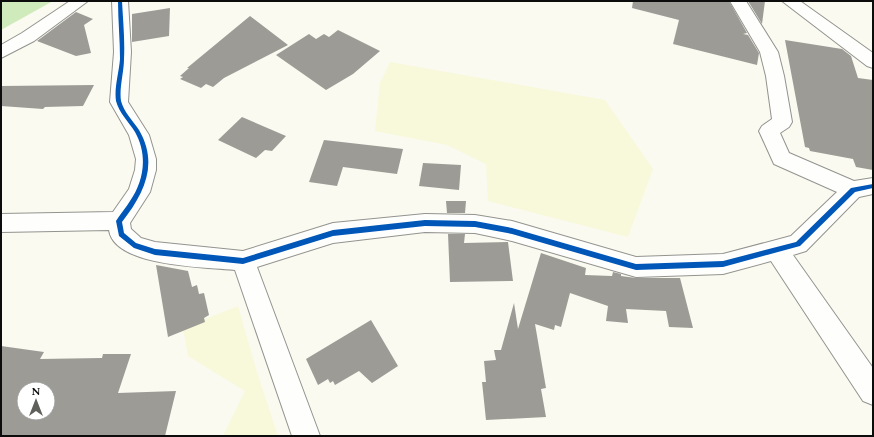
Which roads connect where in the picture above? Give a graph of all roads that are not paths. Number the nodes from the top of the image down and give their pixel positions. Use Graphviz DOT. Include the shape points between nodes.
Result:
graph roads {
  1 [pos="80,1"];
  2 [pos="120,1"];
  3 [pos="738,1"];
  4 [pos="790,1"];
  5 [pos="1,52"];
  6 [pos="873,62"];
  7 [pos="863,188"];
  8 [pos="119,221"];
  9 [pos="1,223"];
  10 [pos="776,250"];
  11 [pos="243,261"];
  12 [pos="873,391"];
  13 [pos="306,436"];
  1 -- 5 [label="street" via="28,37"];
  2 -- 8 [label="street" via="122,58 119,101 126,117 139,135 146,157 145,179 135,202"];
  3 -- 7 [label="street" via="769,52 782,122 769,131 781,158"];
  4 -- 6 [label="street" via="839,34"];
  7 -- 10 [label="street" via="798,244"];
  8 -- 9 [label="street"];
  8 -- 11 [label="street" via="121,234 134,245 155,252"];
  10 -- 11 [label="street" via="723,264 636,267 512,231 476,224 425,223 333,233"];
  10 -- 12 [label="street"];
  11 -- 13 [label="street"];
}
